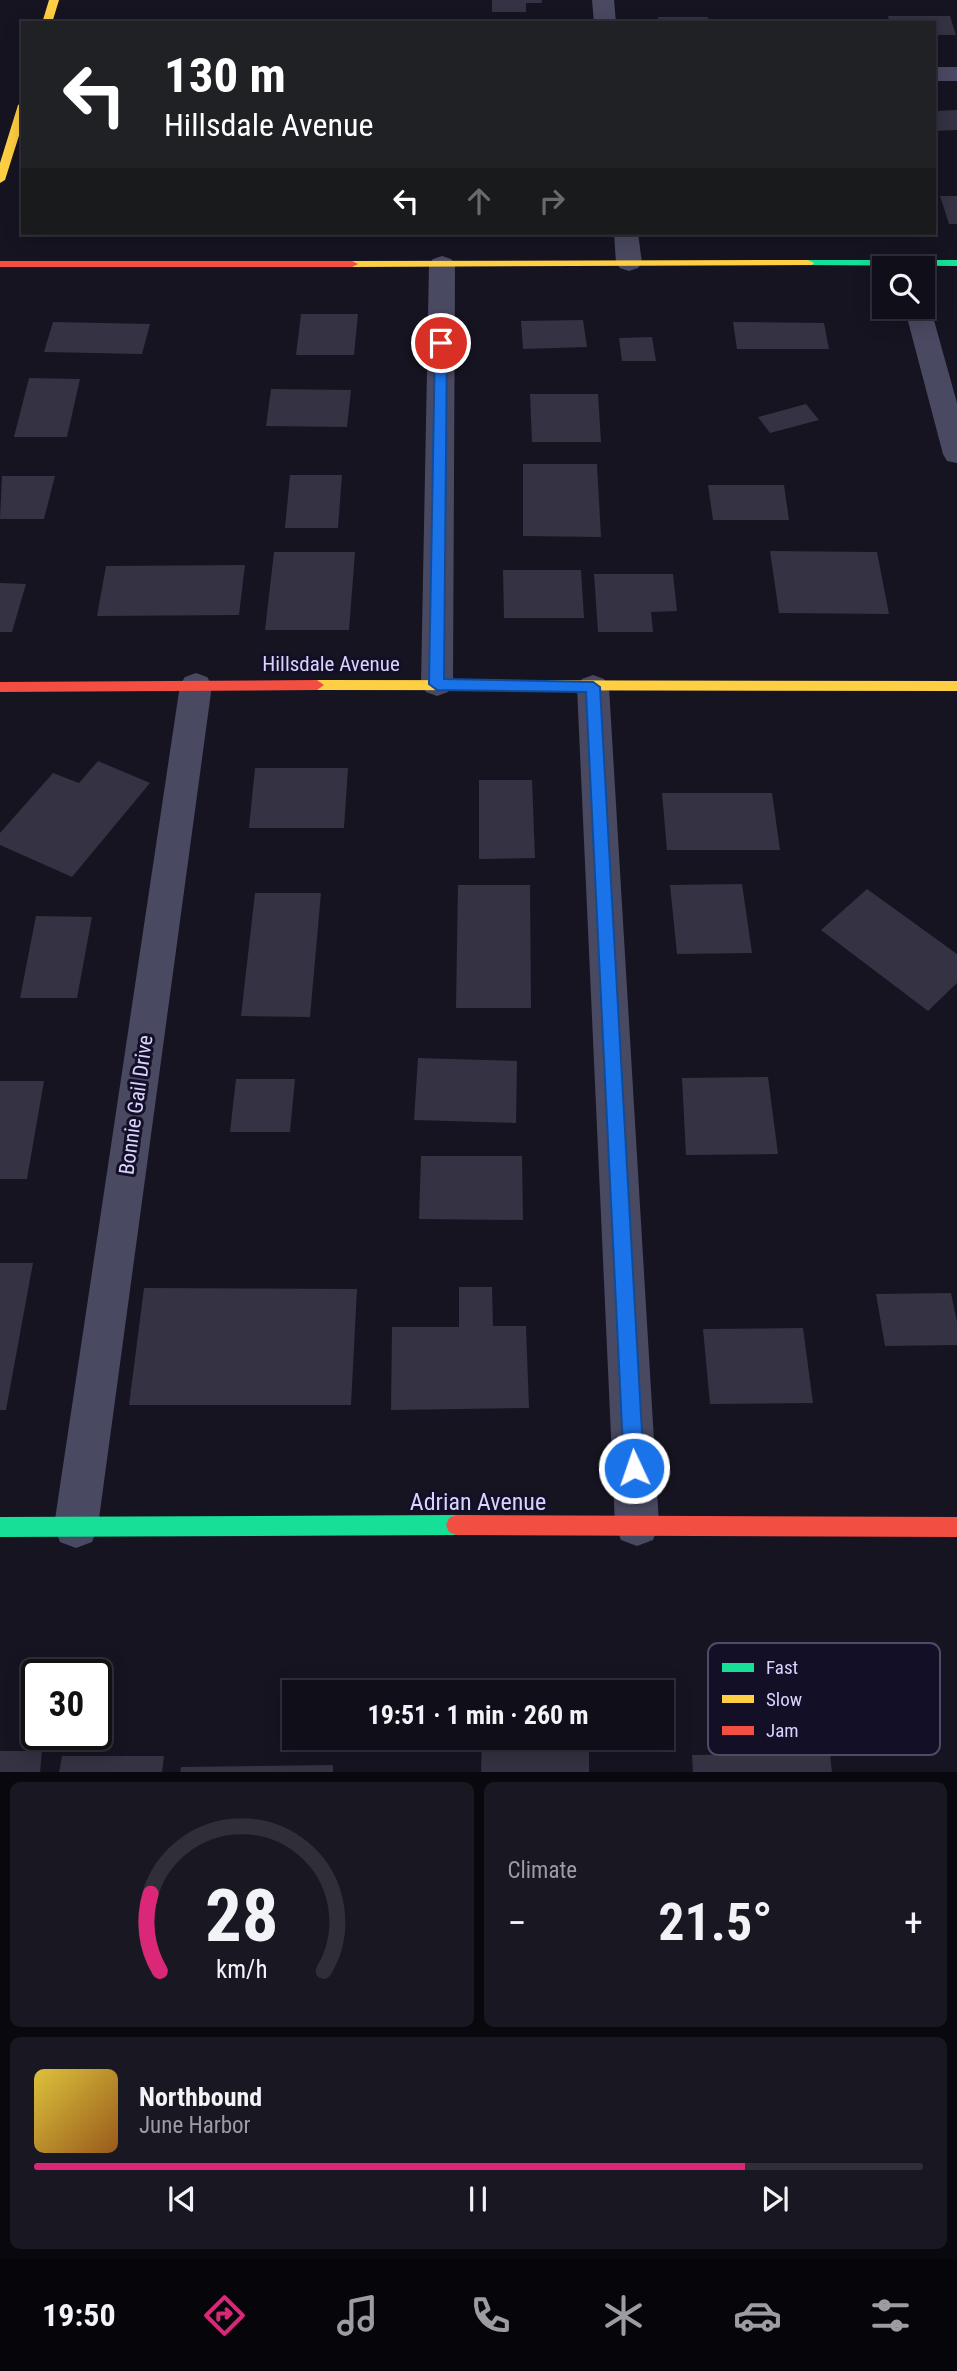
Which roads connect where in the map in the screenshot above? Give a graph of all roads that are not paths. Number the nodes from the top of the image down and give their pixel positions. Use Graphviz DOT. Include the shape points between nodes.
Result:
graph roads {
  1 [pos="54,0"];
  2 [pos="603,0"];
  3 [pos="48,21"];
  4 [pos="605,21"];
  5 [pos="936,74"];
  6 [pos="957,74"];
  7 [pos="21,112"];
  8 [pos="0,180"];
  9 [pos="626,235"];
  10 [pos="629,263"];
  11 [pos="957,263"];
  12 [pos="0,264"];
  13 [pos="442,264"];
  14 [pos="935,264"];
  15 [pos="872,266"];
  16 [pos="921,319"];
  17 [pos="957,454"];
  18 [pos="437,684"];
  19 [pos="196,685"];
  20 [pos="957,686"];
  21 [pos="0,687"];
  22 [pos="593,687"];
  23 [pos="637,1524"];
  24 [pos="76,1526"];
  25 [pos="0,1527"];
  26 [pos="957,1527"];
  1 -- 3 [label="street"];
  2 -- 4 [label="street"];
  5 -- 6 [label="street"];
  7 -- 8 [label="street"];
  9 -- 10 [label="street"];
  10 -- 13 [label="street"];
  10 -- 15 [label="street"];
  11 -- 14 [label="street"];
  12 -- 13 [label="street"];
  13 -- 18 [label="street"];
  16 -- 17 [label="street"];
  18 -- 19 [label="street, Hillsdale Avenue"];
  18 -- 22 [label="street, Hillsdale Avenue"];
  19 -- 21 [label="street, Hillsdale Avenue"];
  19 -- 24 [label="street, Bonnie Gail Drive"];
  20 -- 22 [label="street, Hillsdale Avenue"];
  22 -- 23 [label="street"];
  23 -- 24 [label="street, Adrian Avenue"];
  23 -- 26 [label="street, Adrian Avenue"];
  24 -- 25 [label="street, Adrian Avenue"];
}
